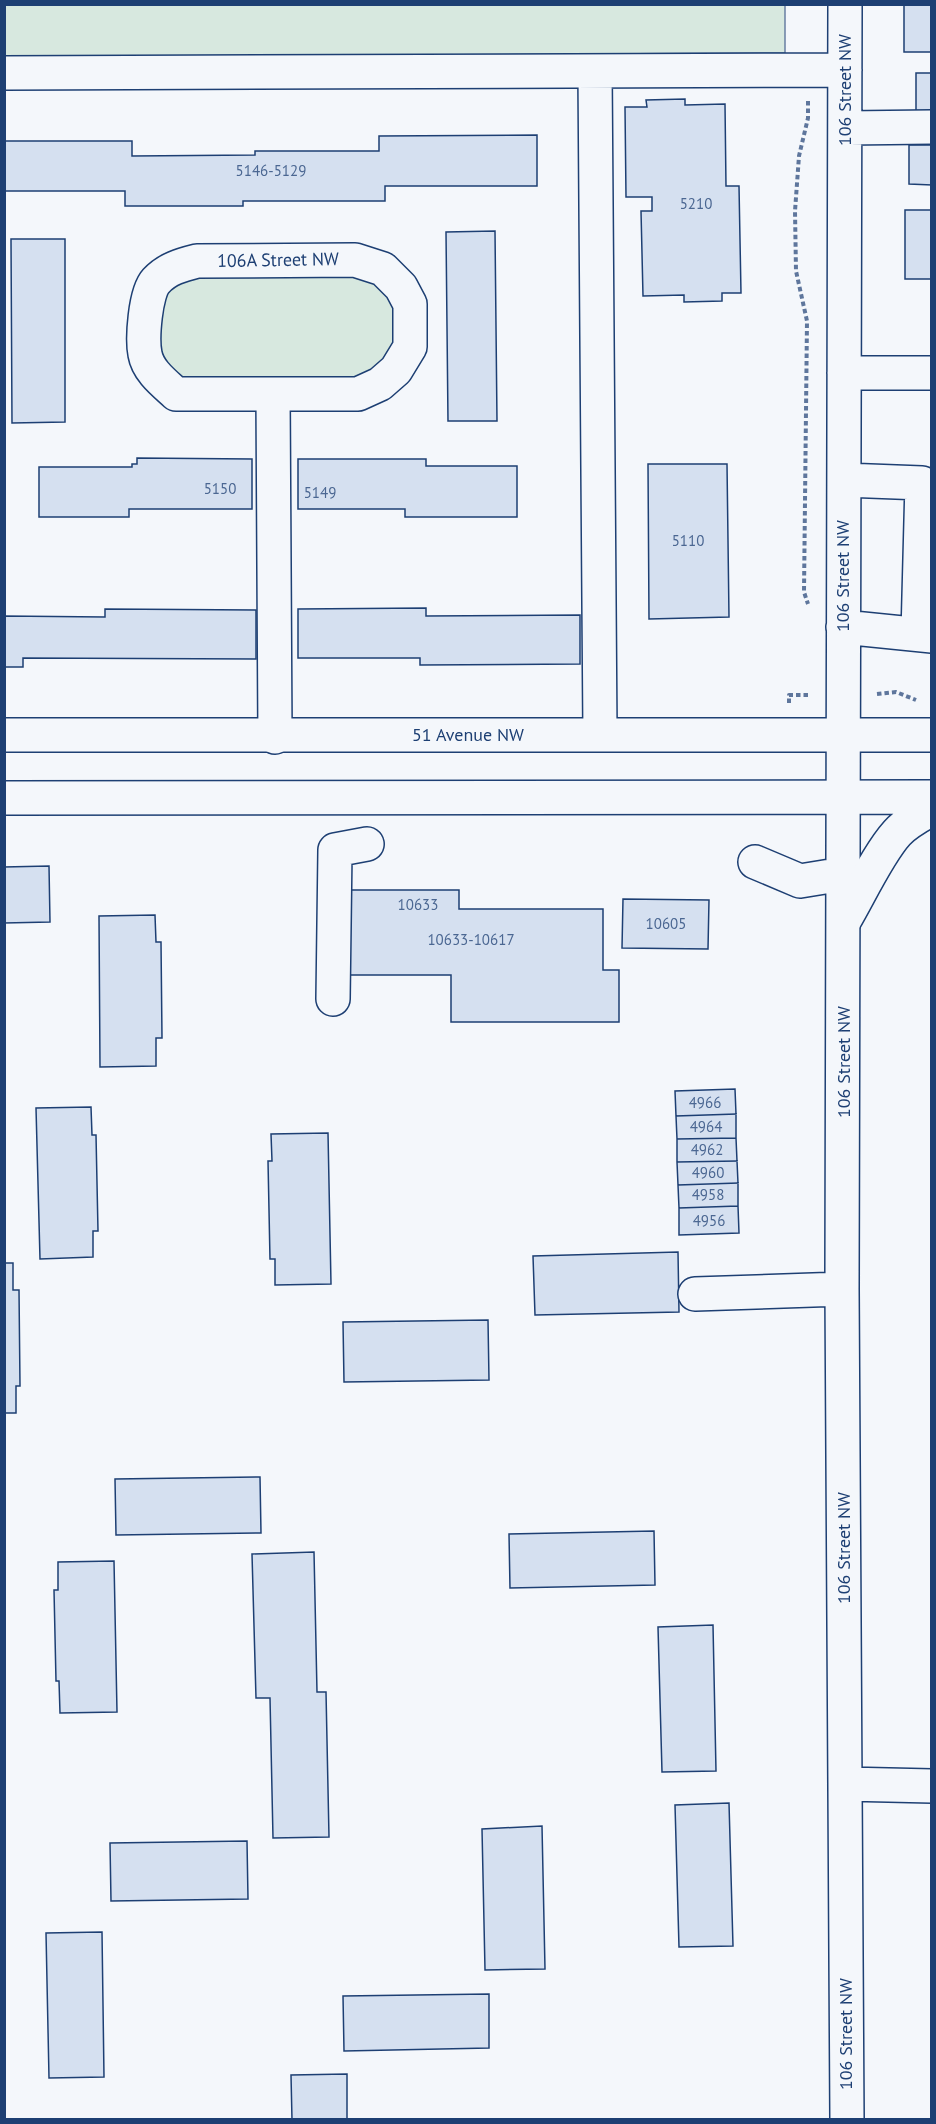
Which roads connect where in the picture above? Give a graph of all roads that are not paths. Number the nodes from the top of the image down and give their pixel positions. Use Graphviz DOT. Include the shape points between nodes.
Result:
graph roads {
  1 [pos="845,4"];
  2 [pos="845,70"];
  3 [pos="595,71"];
  4 [pos="4,73"];
  5 [pos="932,127"];
  6 [pos="846,128"];
  7 [pos="844,373"];
  8 [pos="932,373"];
  9 [pos="273,394"];
  10 [pos="844,480"];
  11 [pos="926,565"];
  12 [pos="843,627"];
  13 [pos="925,635"];
  14 [pos="600,734"];
  15 [pos="843,734"];
  16 [pos="4,735"];
  17 [pos="932,735"];
  18 [pos="275,736"];
  19 [pos="842,797"];
  20 [pos="932,797"];
  21 [pos="4,798"];
  22 [pos="932,809"];
  23 [pos="367,844"];
  24 [pos="755,862"];
  25 [pos="843,874"];
  26 [pos="844,921"];
  27 [pos="333,999"];
  28 [pos="842,1289"];
  29 [pos="694,1294"];
  30 [pos="845,1785"];
  31 [pos="932,1786"];
  32 [pos="847,2120"];
  1 -- 2 [label="street, 106 Street NW"];
  2 -- 3 [label="street"];
  2 -- 6 [label="street, 106 Street NW"];
  3 -- 4 [label="street"];
  3 -- 14 [label="street"];
  5 -- 6 [label="street"];
  6 -- 7 [label="street, 106 Street NW"];
  7 -- 8 [label="street"];
  7 -- 10 [label="street, 106 Street NW"];
  9 -- 9 [label="street, 106A Street NW" via="358,394 380,384 396,370 410,347 410,304 401,286 383,269 355,260 197,261 174,267 154,283 145,308 145,355 157,378 176,394"];
  9 -- 18 [label="street"];
  10 -- 11 [label="street" via="922,483"];
  10 -- 12 [label="street, 106 Street NW"];
  11 -- 13 [label="street"];
  12 -- 13 [label="street"];
  12 -- 15 [label="street, 106 Street NW"];
  14 -- 15 [label="street, 51 Avenue NW"];
  14 -- 18 [label="street, 51 Avenue NW"];
  15 -- 17 [label="street, 51 Avenue NW"];
  15 -- 19 [label="street, 106 Street NW"];
  16 -- 18 [label="street, 51 Avenue NW"];
  19 -- 20 [label="street"];
  19 -- 21 [label="street"];
  19 -- 25 [label="street, 106 Street NW"];
  22 -- 26 [label="street" via="897,833"];
  23 -- 27 [label="street" via="335,850"];
  24 -- 25 [label="street" via="800,881"];
  25 -- 26 [label="street, 106 Street NW"];
  26 -- 28 [label="street, 106 Street NW"];
  28 -- 29 [label="street"];
  28 -- 30 [label="street, 106 Street NW"];
  30 -- 31 [label="street"];
  30 -- 32 [label="street, 106 Street NW"];
}
